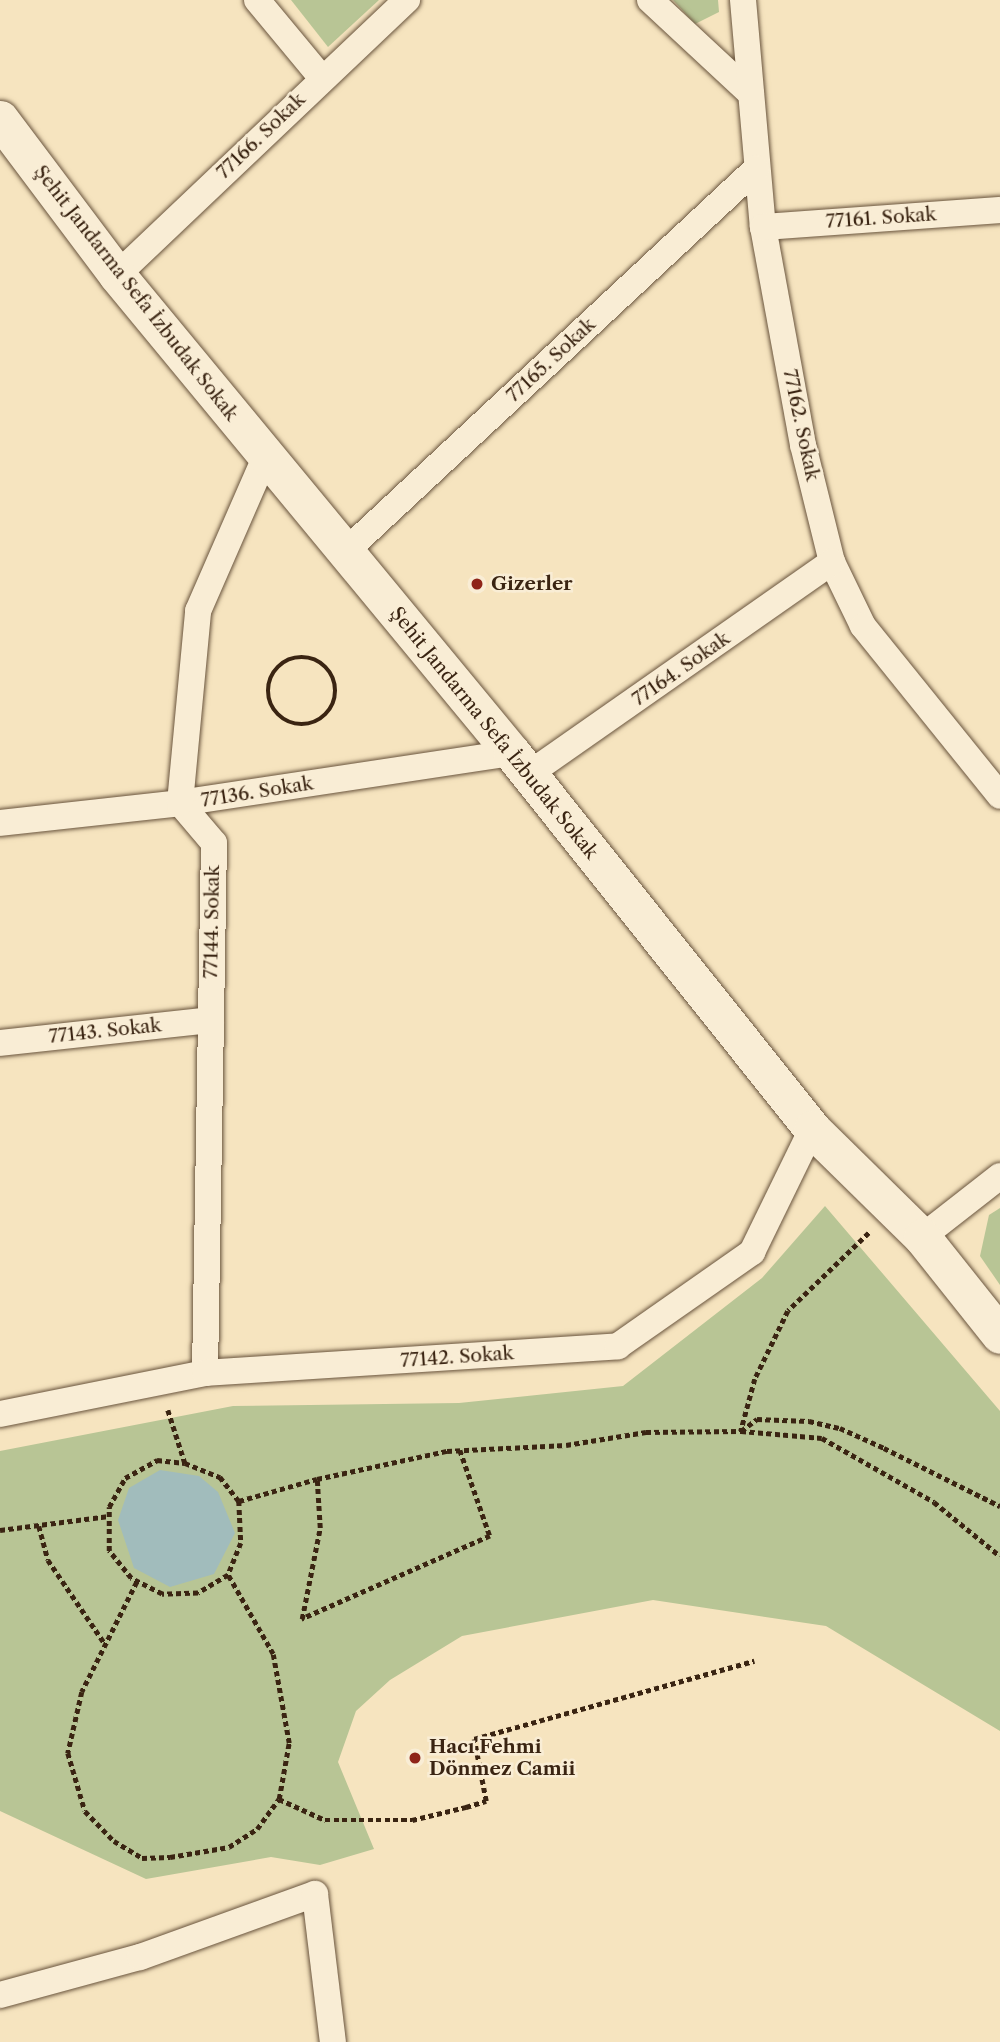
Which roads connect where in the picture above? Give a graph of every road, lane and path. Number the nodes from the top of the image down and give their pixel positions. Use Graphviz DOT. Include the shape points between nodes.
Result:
graph roads {
  1 [pos="257,0"];
  2 [pos="407,0"];
  3 [pos="650,0"];
  4 [pos="743,0"];
  5 [pos="321,77"];
  6 [pos="751,94"];
  7 [pos="0,119"];
  8 [pos="756,169"];
  9 [pos="1000,210"];
  10 [pos="763,227"];
  11 [pos="117,275"];
  12 [pos="266,455"];
  13 [pos="345,552"];
  14 [pos="832,562"];
  15 [pos="336,684"];
  16 [pos="521,764"];
  17 [pos="1000,796"];
  18 [pos="180,803"];
  19 [pos="0,823"];
  20 [pos="211,1020"];
  21 [pos="0,1043"];
  22 [pos="812,1129"];
  23 [pos="1000,1176"];
  24 [pos="870,1233"];
  25 [pos="922,1237"];
  26 [pos="1000,1335"];
  27 [pos="205,1373"];
  28 [pos="0,1414"];
  29 [pos="173,1425"];
  30 [pos="741,1431"];
  31 [pos="460,1450"];
  32 [pos="186,1463"];
  33 [pos="317,1479"];
  34 [pos="239,1501"];
  35 [pos="1000,1506"];
  36 [pos="109,1516"];
  37 [pos="38,1526"];
  38 [pos="0,1530"];
  39 [pos="1000,1556"];
  40 [pos="228,1575"];
  41 [pos="138,1582"];
  42 [pos="105,1644"];
  43 [pos="754,1661"];
  44 [pos="279,1799"];
  45 [pos="0,1995"];
  46 [pos="333,2042"];
  1 -- 5 [label="street"];
  2 -- 5 [label="street, 77166. Sokak"];
  3 -- 6 [label="street"];
  4 -- 6 [label="street, 77162. Sokak"];
  5 -- 11 [label="street, 77166. Sokak"];
  6 -- 8 [label="street, 77162. Sokak"];
  7 -- 11 [label="main road, Şehit Jandarma Sefa İzbudak Sokak"];
  8 -- 10 [label="street, 77162. Sokak"];
  8 -- 13 [label="street, 77165. Sokak"];
  9 -- 10 [label="street, 77161. Sokak"];
  10 -- 14 [label="street, 77162. Sokak" via="803,445"];
  11 -- 12 [label="main road, Şehit Jandarma Sefa İzbudak Sokak"];
  12 -- 13 [label="main road, Şehit Jandarma Sefa İzbudak Sokak"];
  12 -- 18 [label="street" via="198,611"];
  13 -- 16 [label="main road, Şehit Jandarma Sefa İzbudak Sokak"];
  14 -- 16 [label="street, 77164. Sokak"];
  14 -- 17 [label="street, 77162. Sokak" via="863,626"];
  15 -- 15 [label="path" via="321,662 294,657 273,672 268,696 272,708 290,723 313,724 332,708"];
  16 -- 18 [label="street, 77136. Sokak"];
  16 -- 22 [label="main road, Şehit Jandarma Sefa İzbudak Sokak"];
  18 -- 19 [label="street, 77136. Sokak"];
  18 -- 20 [label="street, 77144. Sokak" via="214,843"];
  20 -- 21 [label="street, 77143. Sokak"];
  20 -- 27 [label="street, 77144. Sokak"];
  22 -- 25 [label="main road, Şehit Jandarma Sefa İzbudak Sokak"];
  22 -- 27 [label="street, 77142. Sokak" via="752,1252 618,1346"];
  23 -- 25 [label="street"];
  24 -- 30 [label="path" via="788,1311 755,1379"];
  25 -- 26 [label="main road, Şehit Jandarma Sefa İzbudak Sokak"];
  27 -- 28 [label="street, 77142. Sokak"];
  29 -- 32 [label="path"];
  30 -- 31 [label="path" via="646,1432 566,1445"];
  30 -- 35 [label="path" via="757,1419 809,1421 840,1428"];
  30 -- 39 [label="path" via="822,1438 934,1502"];
  31 -- 33 [label="path"];
  31 -- 33 [label="path" via="490,1536 302,1619 320,1528"];
  32 -- 34 [label="path" via="220,1477"];
  32 -- 36 [label="path" via="156,1460 125,1478"];
  33 -- 34 [label="path"];
  34 -- 40 [label="path" via="241,1543"];
  36 -- 37 [label="path"];
  36 -- 41 [label="path" via="109,1551"];
  37 -- 38 [label="path"];
  37 -- 42 [label="path" via="48,1560"];
  40 -- 41 [label="path" via="198,1593 162,1594"];
  40 -- 44 [label="path" via="273,1654 289,1743"];
  41 -- 42 [label="path"];
  42 -- 44 [label="path" via="82,1692 68,1753 85,1811 114,1841 142,1858 229,1847 257,1829"];
  43 -- 44 [label="path" via="474,1739 486,1801 466,1807 412,1820 325,1820"];
  45 -- 46 [label="street" via="140,1957 315,1894"];
}
